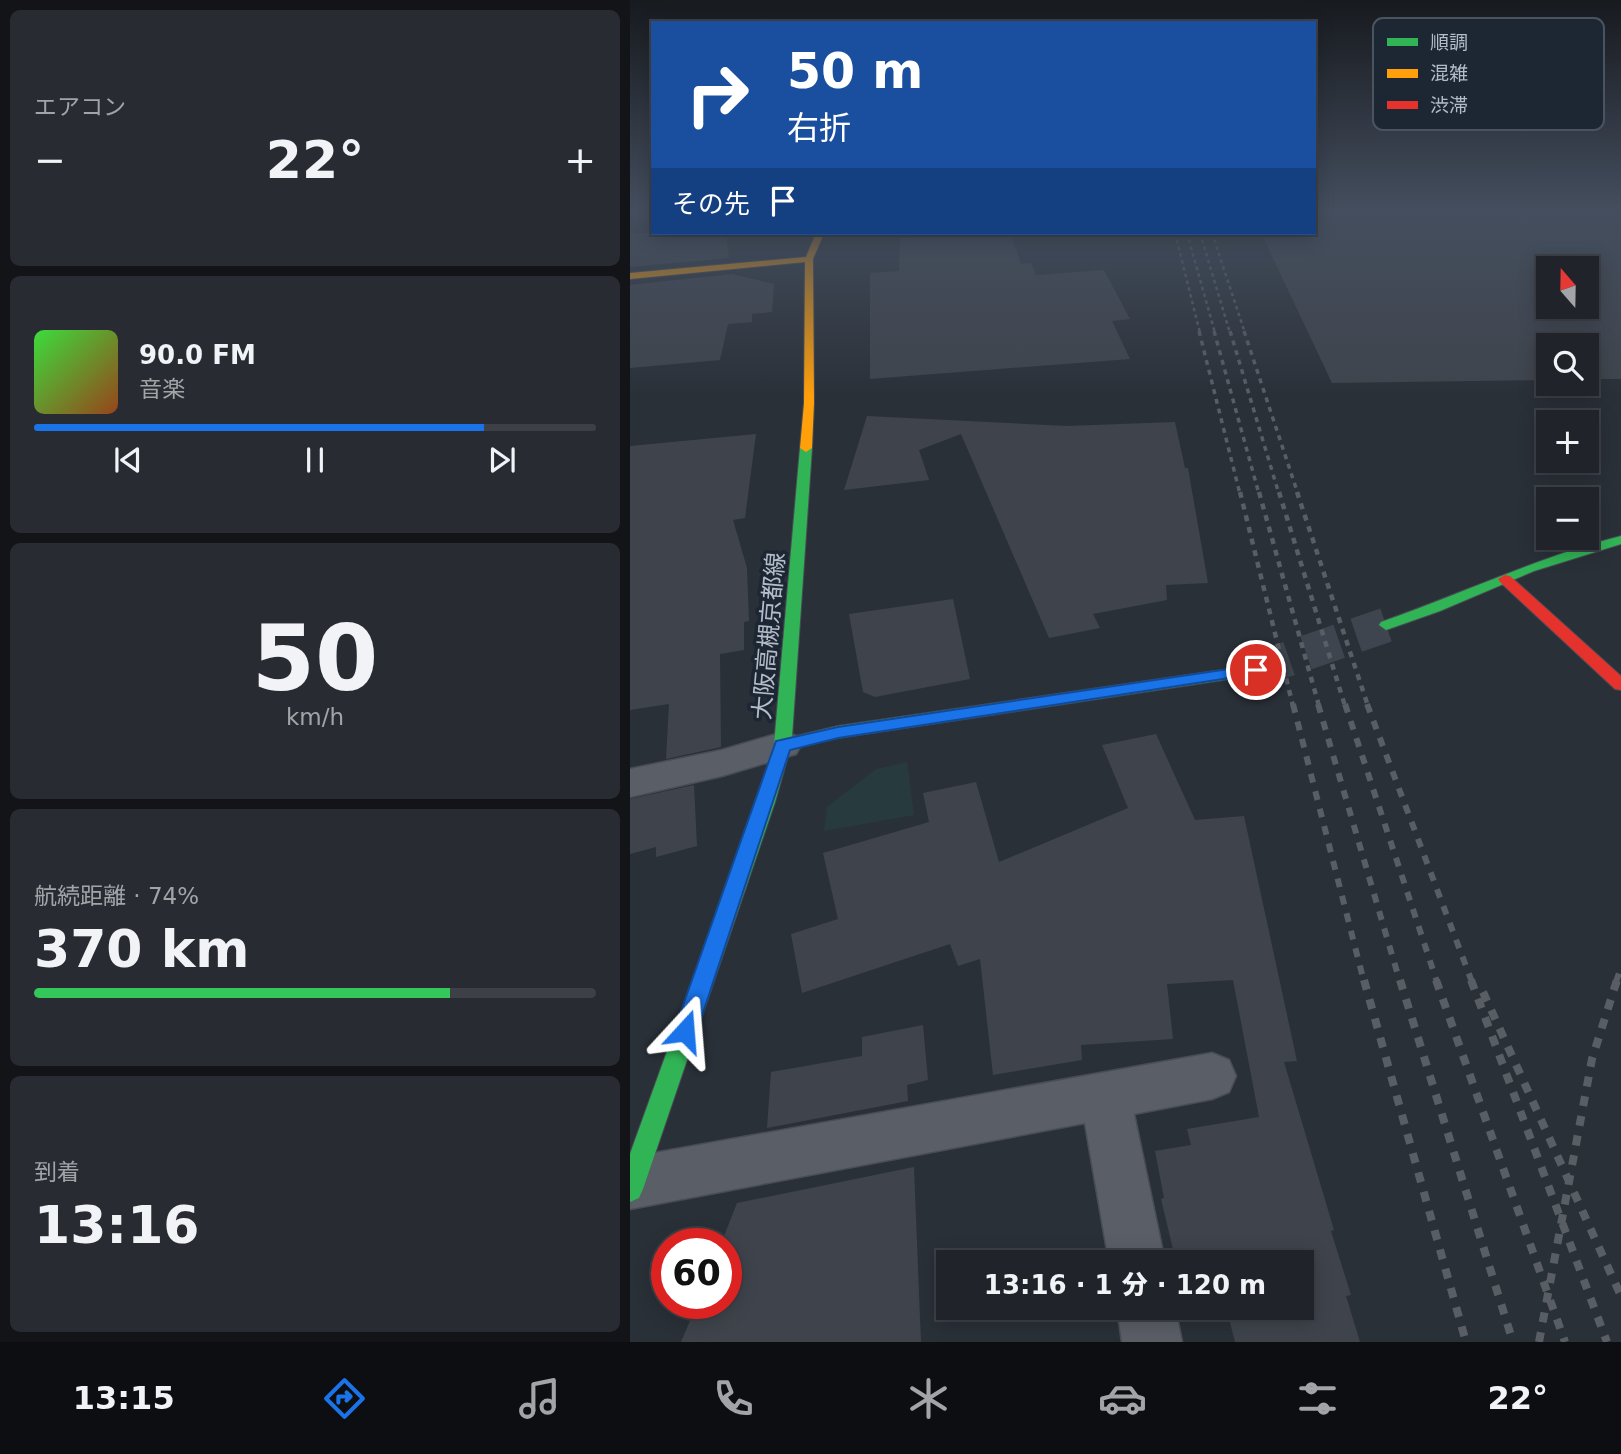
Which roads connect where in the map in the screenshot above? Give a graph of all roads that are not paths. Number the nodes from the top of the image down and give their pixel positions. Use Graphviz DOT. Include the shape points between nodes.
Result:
graph roads {
  1 [pos="687,271"];
  2 [pos="809,271"];
  3 [pos="630,276"];
  4 [pos="1621,540"];
  5 [pos="1505,579"];
  6 [pos="1386,625"];
  7 [pos="1256,670"];
  8 [pos="1621,685"];
  9 [pos="783,745"];
  10 [pos="630,783"];
  11 [pos="1212,1076"];
  12 [pos="1105,1096"];
  13 [pos="631,1186"];
  14 [pos="1135,1250"];
  15 [pos="1148,1320"];
  16 [pos="1152,1342"];
  1 -- 3 [label="main road"];
  2 -- 9 [label="main road, 大阪高槻京都線" via="809,403"];
  4 -- 5 [label="main road"];
  5 -- 6 [label="main road"];
  5 -- 8 [label="main road"];
  7 -- 9 [label="main road"];
  9 -- 10 [label="street"];
  9 -- 13 [label="main road, 大阪高槻京都線"];
  11 -- 12 [label="street"];
  12 -- 13 [label="street"];
  12 -- 14 [label="street"];
  15 -- 16 [label="street"];
}
